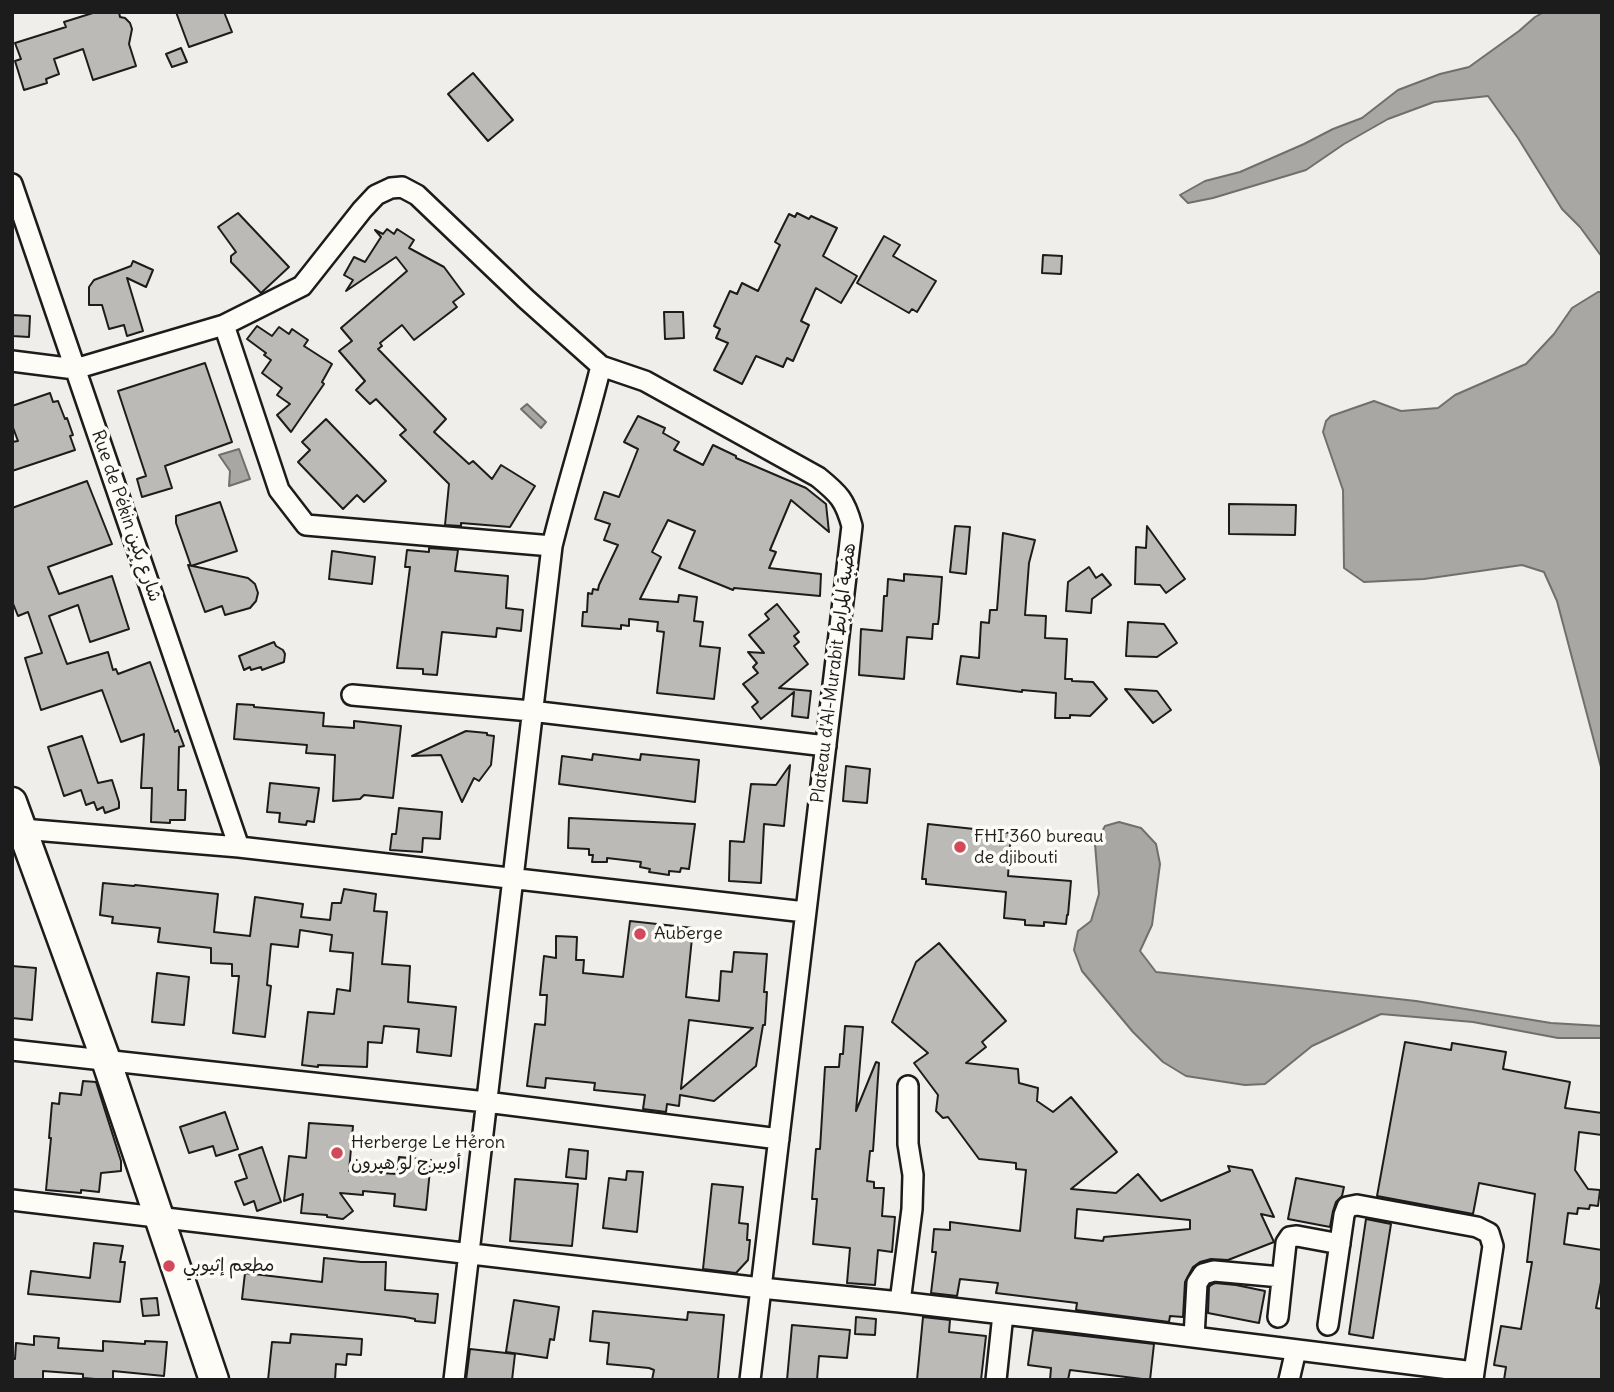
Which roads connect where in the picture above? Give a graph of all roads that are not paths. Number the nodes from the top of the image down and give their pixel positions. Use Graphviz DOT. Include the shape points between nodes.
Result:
graph roads {
  1 [pos="12,184"];
  2 [pos="224,325"];
  3 [pos="12,361"];
  4 [pos="601,366"];
  5 [pos="75,369"];
  6 [pos="552,546"];
  7 [pos="352,695"];
  8 [pos="531,711"];
  9 [pos="826,746"];
  10 [pos="12,802"];
  11 [pos="22,830"];
  12 [pos="239,847"];
  13 [pos="512,879"];
  14 [pos="805,912"];
  15 [pos="12,1050"];
  16 [pos="106,1060"];
  17 [pos="908,1086"];
  18 [pos="486,1102"];
  19 [pos="779,1139"];
  20 [pos="12,1200"];
  21 [pos="160,1217"];
  22 [pos="1340,1244"];
  23 [pos="469,1253"];
  24 [pos="1281,1277"];
  25 [pos="761,1288"];
  26 [pos="900,1302"];
  27 [pos="1003,1314"];
  28 [pos="1278,1317"];
  29 [pos="1328,1325"];
  30 [pos="1194,1337"];
  31 [pos="1296,1350"];
  32 [pos="1473,1376"];
  33 [pos="214,1380"];
  34 [pos="454,1380"];
  35 [pos="750,1380"];
  36 [pos="996,1380"];
  37 [pos="1289,1380"];
  1 -- 5 [label="street, Rue de Pékin شارع بكين"];
  2 -- 4 [label="street, Plateau d'Al-Murabit هضبة المرابط" via="302,286 376,195 402,187 417,195"];
  2 -- 5 [label="street, Plateau d'Al-Murabit هضبة المرابط"];
  2 -- 6 [label="street" via="279,489 306,525"];
  3 -- 5 [label="street, Plateau d'Al-Murabit هضبة المرابط"];
  4 -- 6 [label="street"];
  4 -- 9 [label="street, Plateau d'Al-Murabit هضبة المرابط" via="645,381 818,477 846,506 852,526"];
  5 -- 12 [label="street, Rue de Pékin شارع بكين"];
  6 -- 8 [label="street"];
  7 -- 8 [label="street"];
  8 -- 9 [label="street"];
  8 -- 13 [label="street"];
  9 -- 14 [label="street, Plateau d'Al-Murabit هضبة المرابط"];
  10 -- 11 [label="street"];
  11 -- 12 [label="street"];
  11 -- 16 [label="street"];
  12 -- 13 [label="street"];
  13 -- 14 [label="street"];
  13 -- 18 [label="street"];
  14 -- 19 [label="street, Plateau d'Al-Murabit هضبة المرابط"];
  15 -- 16 [label="street"];
  16 -- 18 [label="street"];
  16 -- 21 [label="street"];
  17 -- 26 [label="street" via="912,1209"];
  18 -- 19 [label="street"];
  18 -- 23 [label="street"];
  19 -- 25 [label="street, Plateau d'Al-Murabit هضبة المرابط"];
  20 -- 21 [label="street"];
  21 -- 23 [label="street"];
  21 -- 33 [label="street"];
  22 -- 24 [label="street" via="1290,1237"];
  22 -- 29 [label="street"];
  22 -- 32 [label="street" via="1347,1207 1357,1205 1489,1233 1493,1246"];
  23 -- 25 [label="street"];
  23 -- 34 [label="street"];
  24 -- 28 [label="street"];
  24 -- 30 [label="street" via="1203,1274 1197,1283"];
  25 -- 26 [label="street"];
  25 -- 35 [label="street, Plateau d'Al-Murabit هضبة المرابط"];
  26 -- 27 [label="street"];
  27 -- 30 [label="street"];
  27 -- 36 [label="street"];
  30 -- 31 [label="street"];
  31 -- 32 [label="street"];
  31 -- 37 [label="street"];
}
